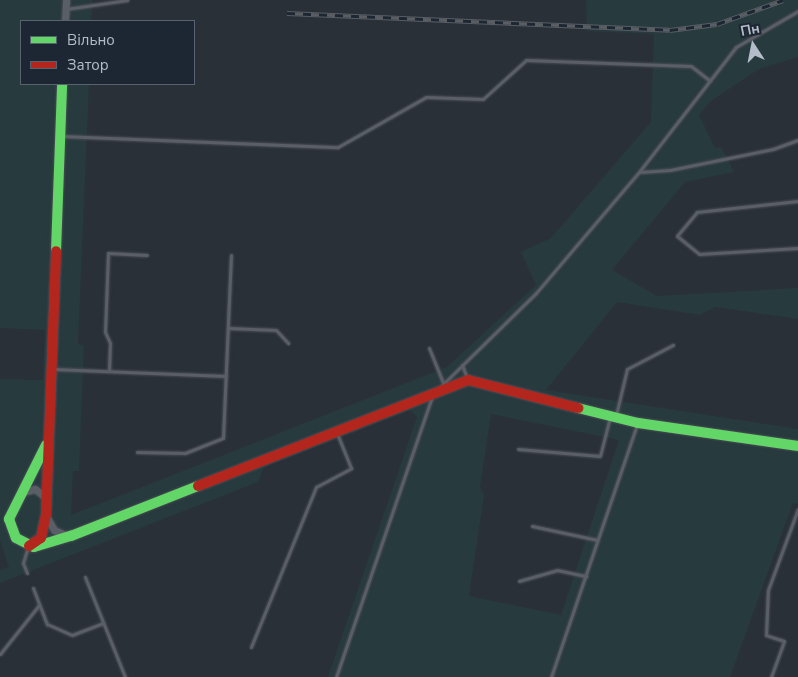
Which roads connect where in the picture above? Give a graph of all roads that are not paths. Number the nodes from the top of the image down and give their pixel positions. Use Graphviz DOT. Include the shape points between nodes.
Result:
graph roads {
  1 [pos="66,0"];
  2 [pos="127,0"];
  3 [pos="65,9"];
  4 [pos="798,10"];
  5 [pos="65,20"];
  6 [pos="710,81"];
  7 [pos="62,85"];
  8 [pos="60,136"];
  9 [pos="798,140"];
  10 [pos="640,172"];
  11 [pos="798,200"];
  12 [pos="798,248"];
  13 [pos="147,255"];
  14 [pos="231,255"];
  15 [pos="228,328"];
  16 [pos="288,343"];
  17 [pos="673,345"];
  18 [pos="429,348"];
  19 [pos="462,365"];
  20 [pos="50,368"];
  21 [pos="109,371"];
  22 [pos="226,376"];
  23 [pos="468,380"];
  24 [pos="444,386"];
  25 [pos="433,393"];
  26 [pos="613,417"];
  27 [pos="638,423"];
  28 [pos="336,432"];
  29 [pos="46,445"];
  30 [pos="798,446"];
  31 [pos="518,449"];
  32 [pos="138,452"];
  33 [pos="19,495"];
  34 [pos="46,498"];
  35 [pos="798,509"];
  36 [pos="46,514"];
  37 [pos="532,526"];
  38 [pos="71,536"];
  39 [pos="598,540"];
  40 [pos="28,546"];
  41 [pos="27,573"];
  42 [pos="586,576"];
  43 [pos="85,577"];
  44 [pos="519,582"];
  45 [pos="33,588"];
  46 [pos="39,605"];
  47 [pos="103,623"];
  48 [pos="251,647"];
  49 [pos="0,654"];
  50 [pos="125,677"];
  51 [pos="336,677"];
  52 [pos="551,677"];
  53 [pos="771,677"];
  1 -- 3 [label="street"];
  2 -- 3 [label="lane"];
  3 -- 5 [label="street"];
  4 -- 6 [label="lane" via="736,47"];
  6 -- 8 [label="lane" via="691,66 526,60 484,99 426,97 338,147"];
  6 -- 10 [label="lane"];
  7 -- 8 [label="street"];
  8 -- 20 [label="street"];
  9 -- 10 [label="lane" via="773,149 680,168"];
  10 -- 19 [label="lane" via="536,293"];
  11 -- 12 [label="lane" via="697,212 677,236 699,254"];
  13 -- 21 [label="lane" via="108,253 105,332 110,343"];
  14 -- 15 [label="lane"];
  15 -- 16 [label="lane" via="276,330"];
  15 -- 22 [label="lane"];
  17 -- 26 [label="lane" via="627,370"];
  18 -- 24 [label="lane"];
  19 -- 23 [label="lane"];
  19 -- 24 [label="lane"];
  20 -- 21 [label="lane"];
  20 -- 29 [label="street"];
  21 -- 22 [label="lane"];
  22 -- 32 [label="lane" via="223,438 185,454"];
  23 -- 24 [label="street"];
  23 -- 26 [label="street"];
  24 -- 25 [label="street"];
  25 -- 28 [label="street"];
  25 -- 51 [label="lane"];
  26 -- 27 [label="street"];
  26 -- 31 [label="lane" via="600,456"];
  27 -- 30 [label="street"];
  27 -- 39 [label="lane"];
  28 -- 38 [label="street"];
  28 -- 48 [label="lane" via="350,468 316,487 273,586"];
  29 -- 33 [label="street"];
  29 -- 34 [label="street"];
  33 -- 34 [label="street" via="35,489"];
  33 -- 40 [label="street" via="10,514 11,528 16,538"];
  34 -- 36 [label="street"];
  35 -- 53 [label="lane" via="768,590 766,634 784,641"];
  36 -- 38 [label="street" via="54,530"];
  36 -- 40 [label="street" via="41,538"];
  37 -- 39 [label="lane"];
  38 -- 40 [label="street" via="47,545"];
  39 -- 42 [label="lane"];
  40 -- 41 [label="lane" via="23,563"];
  42 -- 44 [label="lane" via="557,570"];
  42 -- 52 [label="lane"];
  43 -- 47 [label="lane"];
  45 -- 46 [label="lane"];
  46 -- 47 [label="lane" via="47,624 72,635"];
  46 -- 49 [label="lane"];
  47 -- 50 [label="lane"];
}
